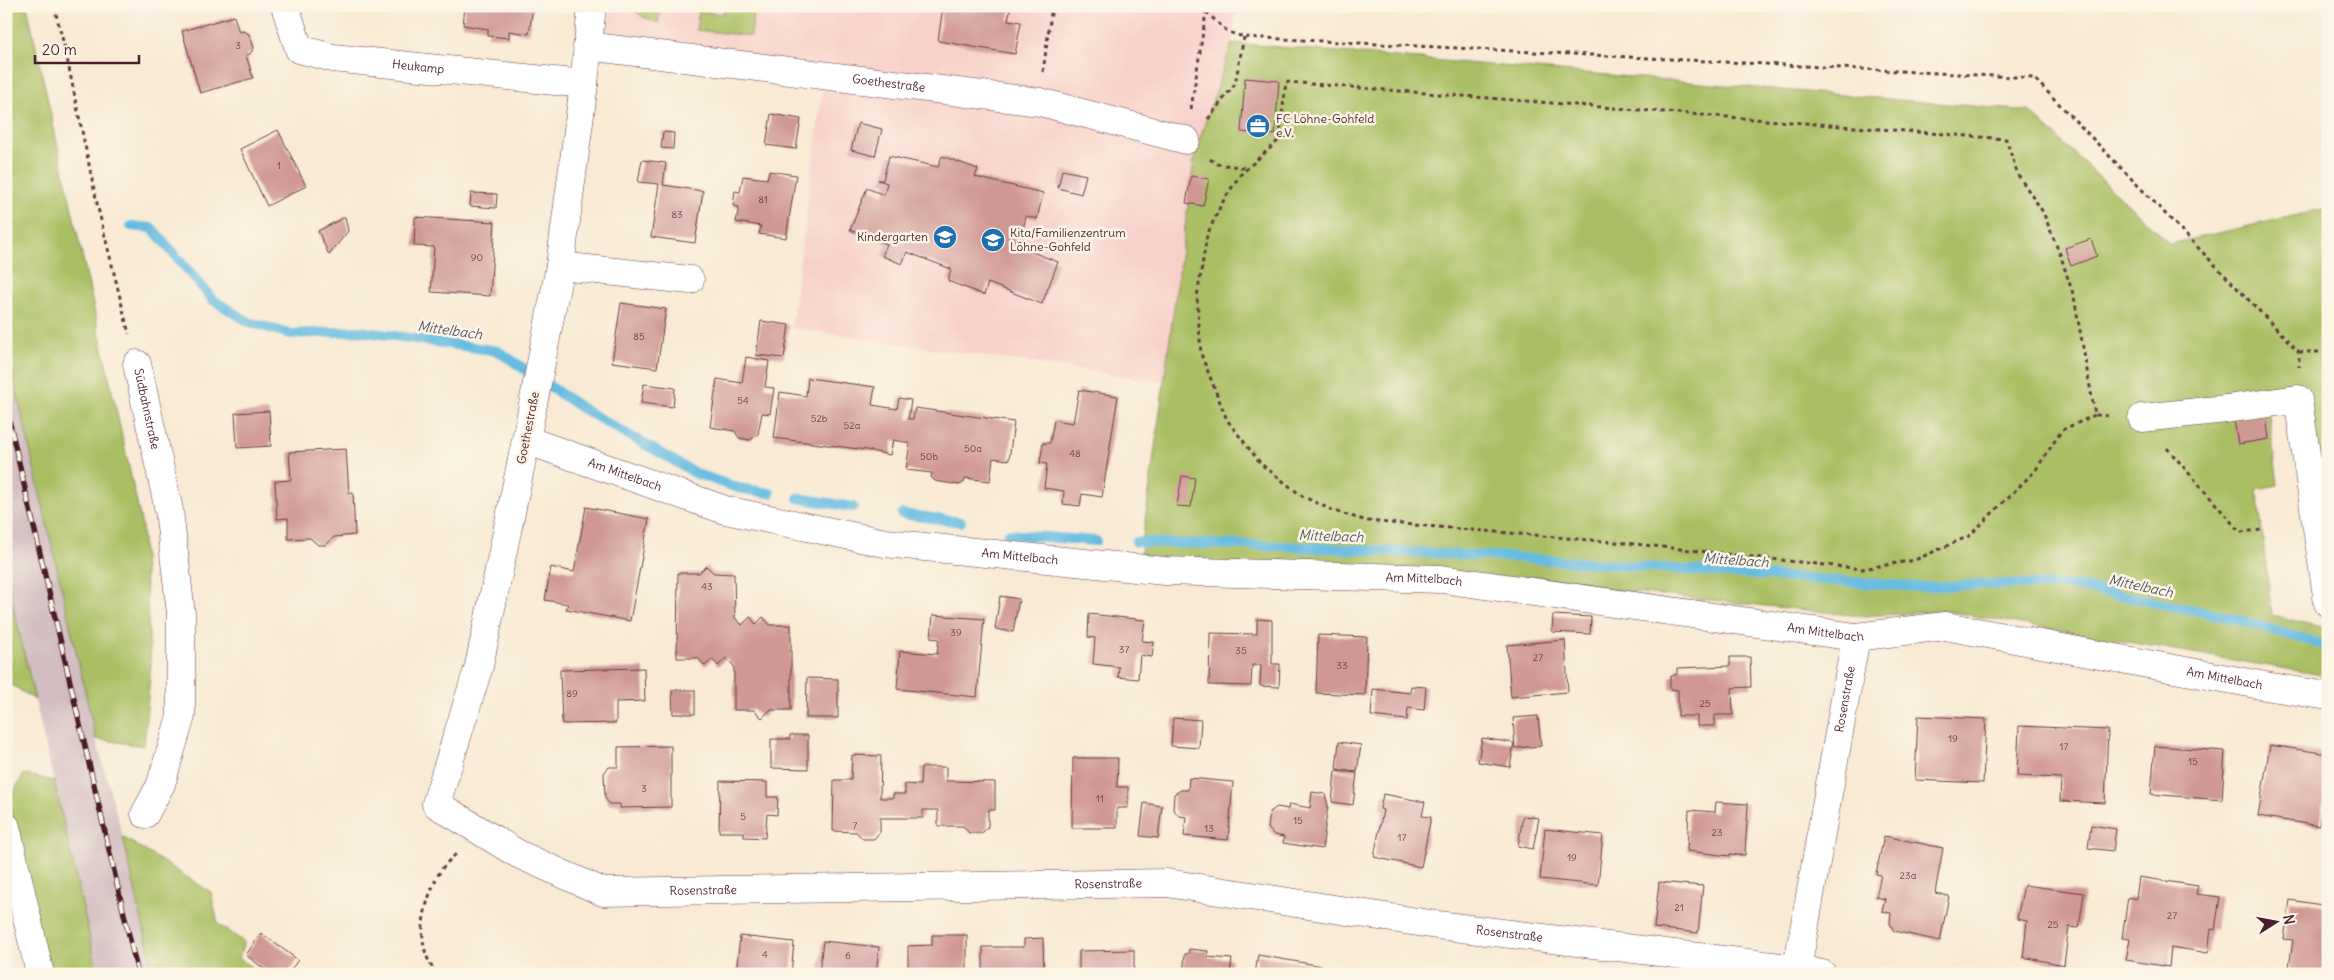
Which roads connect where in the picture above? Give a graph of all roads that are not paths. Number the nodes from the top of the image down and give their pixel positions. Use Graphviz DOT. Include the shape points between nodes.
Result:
graph roads {
  1 [pos="285,6"];
  2 [pos="592,6"];
  3 [pos="587,46"];
  4 [pos="584,84"];
  5 [pos="1186,140"];
  6 [pos="560,266"];
  7 [pos="690,280"];
  8 [pos="137,364"];
  9 [pos="2142,418"];
  10 [pos="526,440"];
  11 [pos="2321,513"];
  12 [pos="2328,603"];
  13 [pos="1856,637"];
  14 [pos="2328,696"];
  15 [pos="436,804"];
  16 [pos="145,814"];
  17 [pos="6,827"];
  18 [pos="1809,971"];
  19 [pos="40,974"];
  1 -- 4 [label="street, Heukamp" via="298,49 333,58"];
  2 -- 3 [label="street, Goethestraße"];
  3 -- 4 [label="street, Goethestraße"];
  3 -- 5 [label="street, Goethestraße" via="1040,102"];
  4 -- 6 [label="street, Goethestraße"];
  6 -- 7 [label="street"];
  6 -- 10 [label="street, Goethestraße"];
  8 -- 16 [label="street, Südbahnstraße" via="169,510 181,614 181,716 162,784"];
  9 -- 11 [label="street" via="2298,399"];
  10 -- 13 [label="street, Am Mittelbach" via="725,510 885,544 1165,571 1440,580"];
  10 -- 15 [label="street, Goethestraße" via="479,666"];
  11 -- 12 [label="street"];
  13 -- 14 [label="street, Am Mittelbach" via="1945,626"];
  13 -- 18 [label="street, Rosenstraße"];
  15 -- 18 [label="street, Rosenstraße" via="518,854 603,892 1167,883 1437,925"];
  17 -- 19 [label="street"];
}
